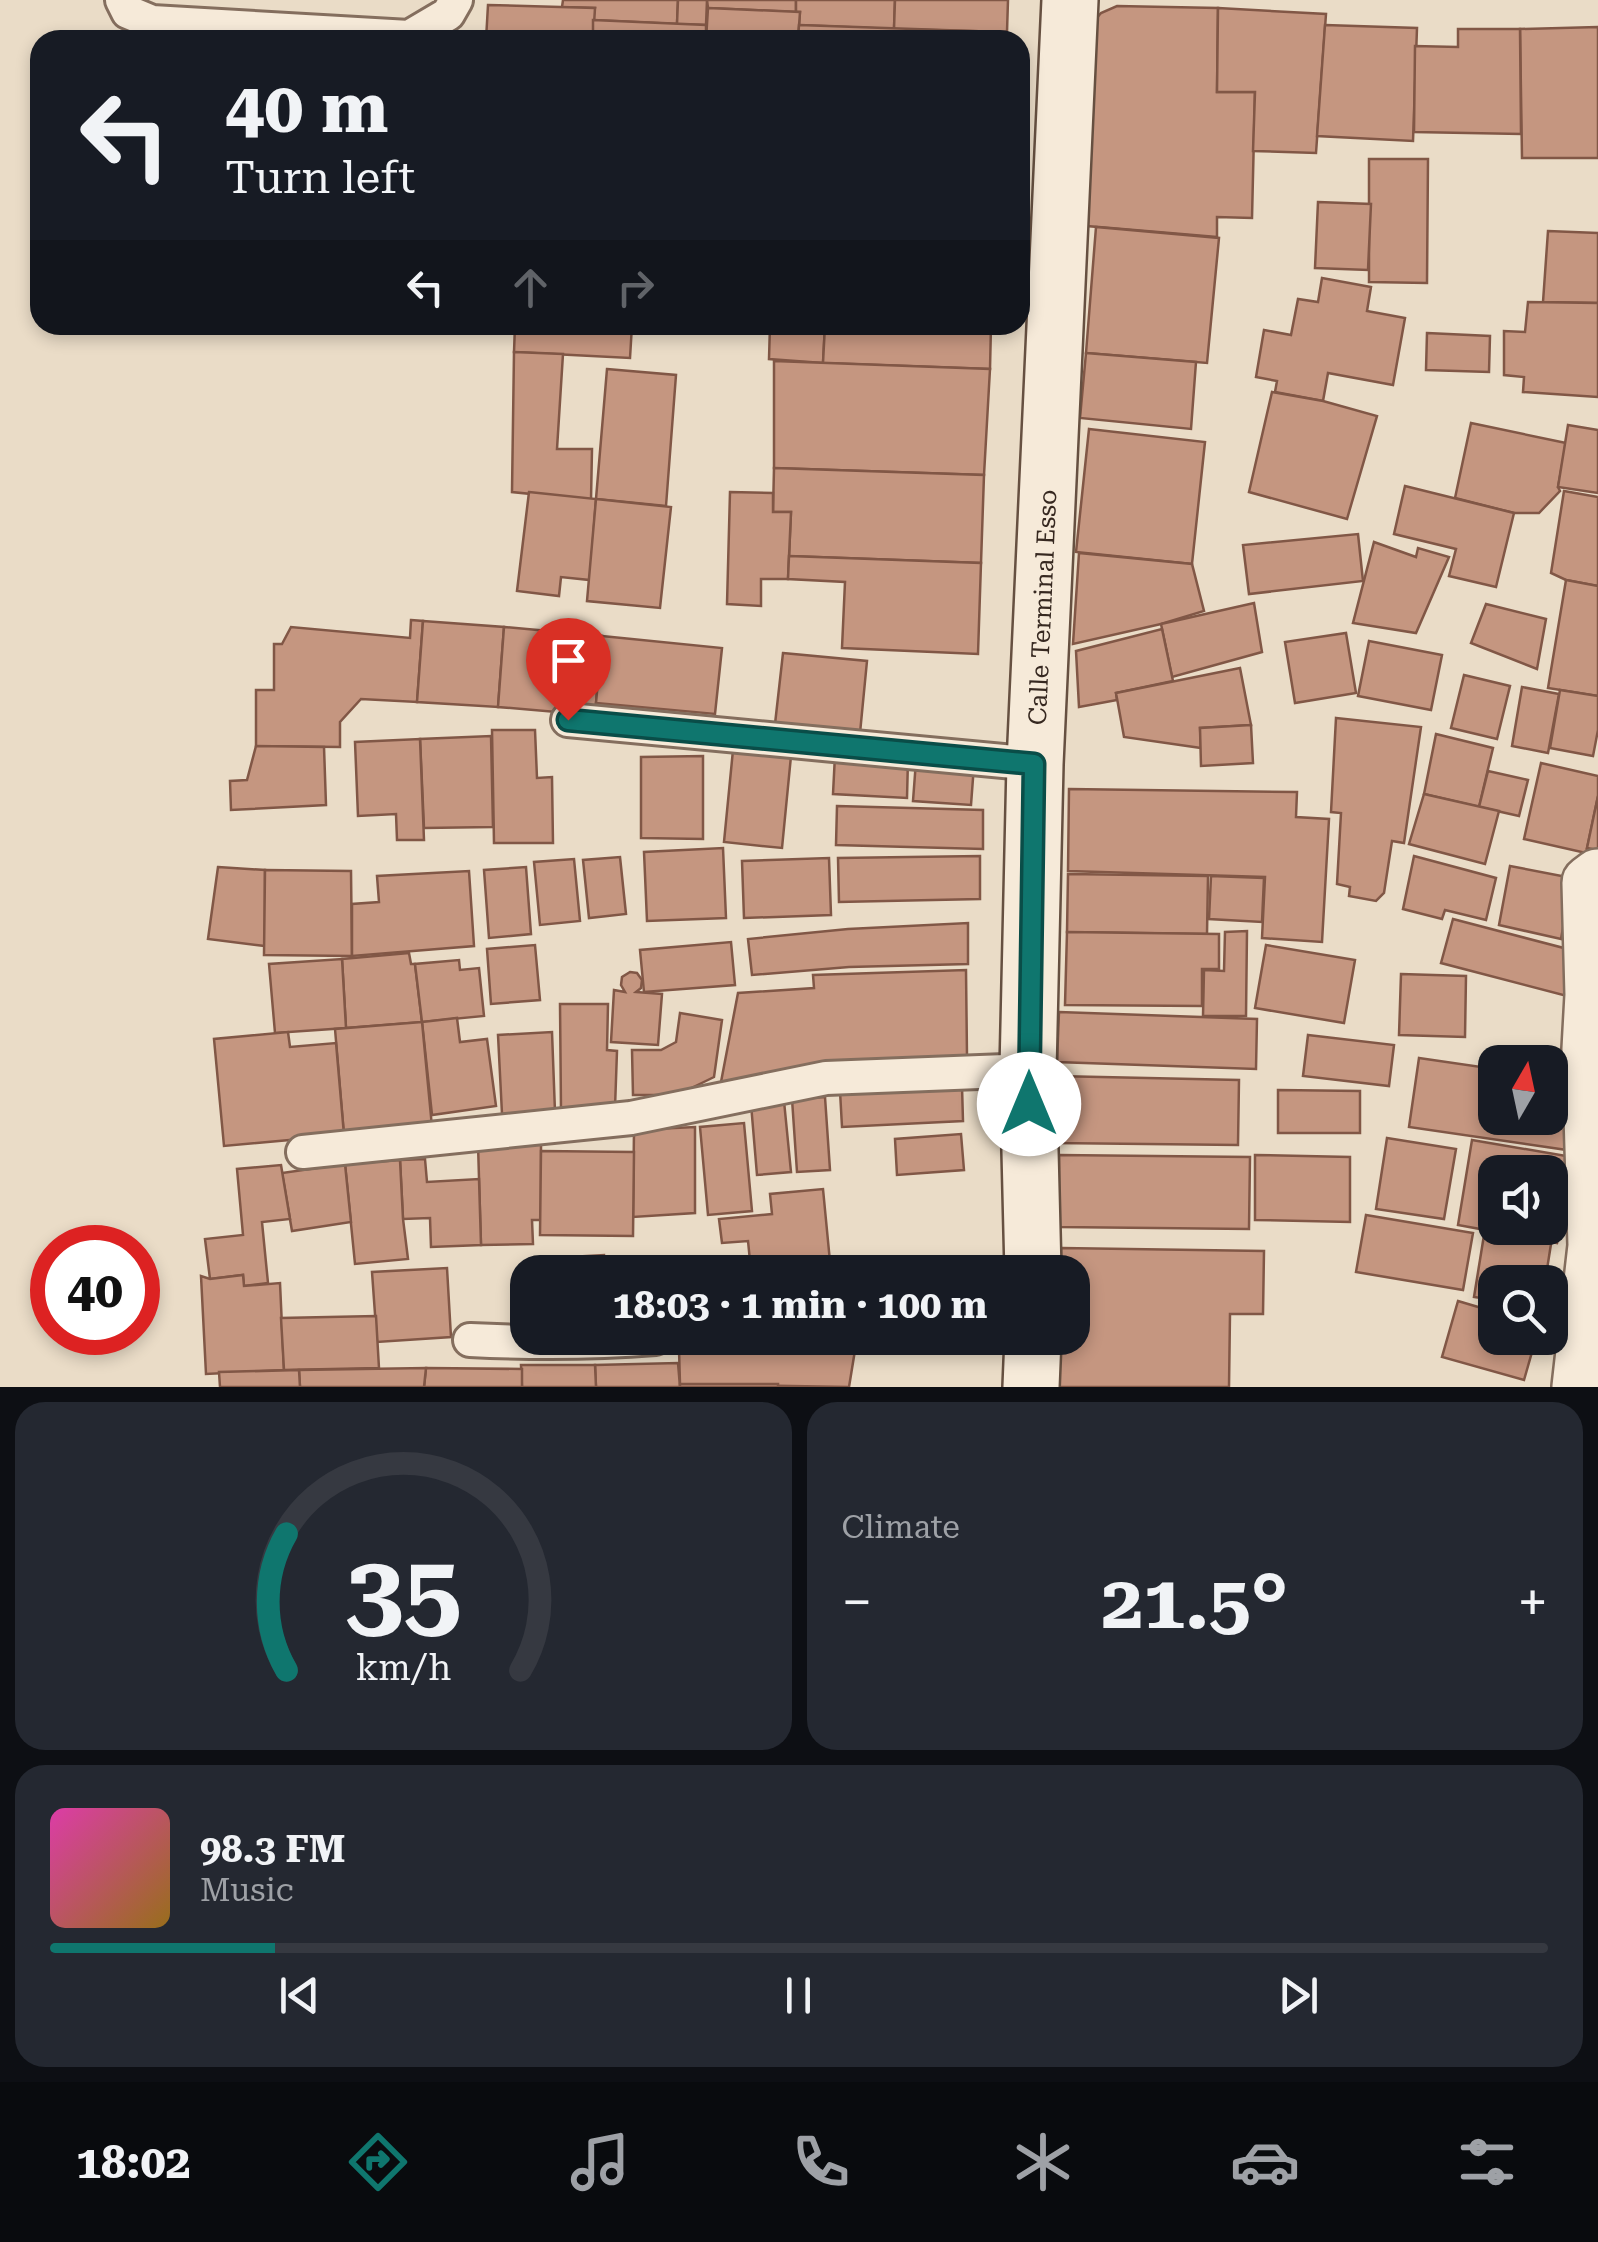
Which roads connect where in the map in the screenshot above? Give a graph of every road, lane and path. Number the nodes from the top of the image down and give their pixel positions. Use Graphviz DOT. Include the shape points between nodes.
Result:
graph roads {
  1 [pos="122,0"];
  2 [pos="456,0"];
  3 [pos="1070,0"];
  4 [pos="289,30"];
  5 [pos="421,30"];
  6 [pos="568,720"];
  7 [pos="1034,764"];
  8 [pos="1598,878"];
  9 [pos="1028,1070"];
  10 [pos="303,1152"];
  11 [pos="1033,1255"];
  12 [pos="470,1340"];
  13 [pos="510,1342"];
  14 [pos="1032,1355"];
  15 [pos="1031,1387"];
  16 [pos="1580,1387"];
  1 -- 4 [label="lane" via="128,12 152,22"];
  2 -- 5 [label="lane" via="448,14"];
  3 -- 7 [label="street, Calle Terminal Esso"];
  6 -- 7 [label="lane"];
  7 -- 9 [label="street, Calle Terminal Esso"];
  8 -- 16 [label="street" via="1590,883 1596,1246"];
  9 -- 10 [label="lane" via="826,1078 631,1118"];
  9 -- 11 [label="street, Calle Terminal Esso"];
  12 -- 13 [label="lane"];
  14 -- 15 [label="street"];
}
